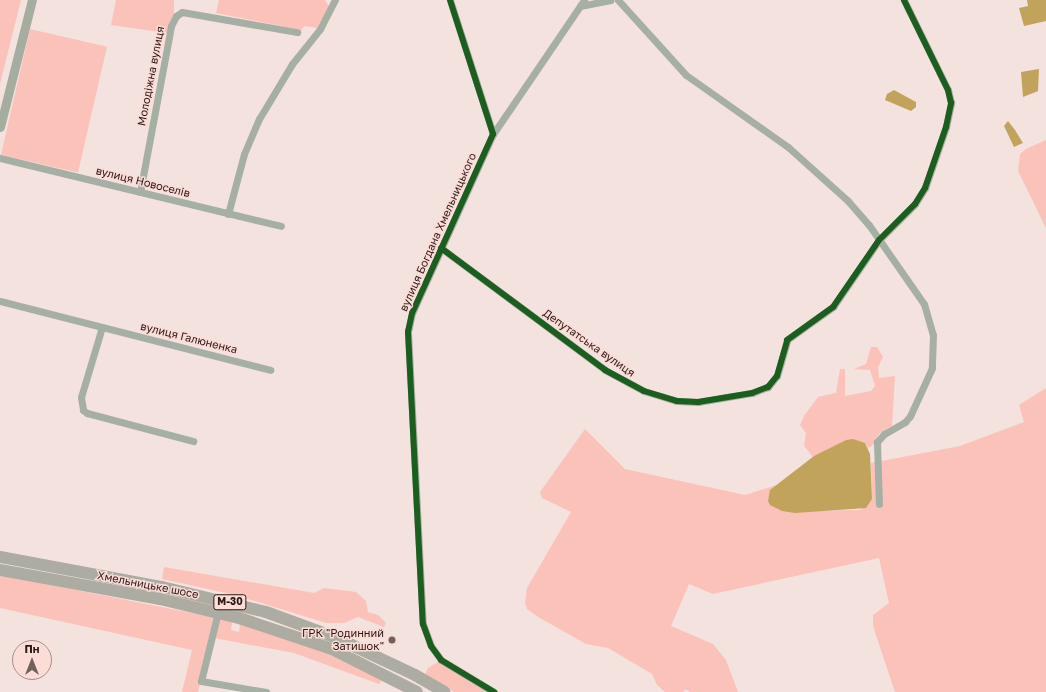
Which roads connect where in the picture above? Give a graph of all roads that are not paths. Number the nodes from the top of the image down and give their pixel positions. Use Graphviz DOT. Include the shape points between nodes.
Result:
graph roads {
  1 [pos="32,0"];
  2 [pos="335,0"];
  3 [pos="450,0"];
  4 [pos="610,0"];
  5 [pos="618,0"];
  6 [pos="904,0"];
  7 [pos="582,3"];
  8 [pos="297,32"];
  9 [pos="0,127"];
  10 [pos="493,134"];
  11 [pos="0,158"];
  12 [pos="140,192"];
  13 [pos="228,214"];
  14 [pos="282,226"];
  15 [pos="879,240"];
  16 [pos="441,248"];
  17 [pos="0,301"];
  18 [pos="102,326"];
  19 [pos="270,370"];
  20 [pos="193,441"];
  21 [pos="879,504"];
  22 [pos="0,557"];
  23 [pos="0,570"];
  24 [pos="218,612"];
  25 [pos="425,681"];
  26 [pos="266,692"];
  27 [pos="418,692"];
  28 [pos="445,692"];
  29 [pos="494,692"];
  1 -- 9 [label="street"];
  2 -- 13 [label="street" via="320,29 292,64 258,119 242,160"];
  3 -- 10 [label="street"];
  4 -- 7 [label="street"];
  5 -- 15 [label="street" via="674,64 699,86 807,163 848,200"];
  6 -- 15 [label="street, Депутатська вулиця" via="948,90 951,108 923,194"];
  7 -- 10 [label="street, вулиця Богдана Хмельницького"];
  8 -- 12 [label="street, Молодіжна вулиця" via="182,12 176,16 171,26"];
  10 -- 16 [label="street, вулиця Богдана Хмельницького"];
  11 -- 12 [label="street, вулиця Новоселів"];
  12 -- 13 [label="street, вулиця Новоселів"];
  13 -- 14 [label="street, вулиця Новоселів"];
  15 -- 16 [label="street, Депутатська вулиця" via="833,307 787,340 777,376 772,384 760,391 698,402 670,400 621,380"];
  15 -- 21 [label="street" via="924,304 931,323 934,349 932,368 910,416 877,442"];
  16 -- 29 [label="street, вулиця Богдана Хмельницького" via="412,313 408,332 423,624 431,646 441,660"];
  17 -- 18 [label="street, вулиця Галюненка"];
  18 -- 19 [label="street, вулиця Галюненка"];
  18 -- 20 [label="street" via="81,397 83,410"];
  22 -- 25 [label="highway, Хмельницьке шосе / М-30" via="162,587 266,612 337,638"];
  23 -- 24 [label="highway, Хмельницьке шосе / М-30"];
  24 -- 26 [label="street" via="201,681"];
  24 -- 27 [label="highway, Хмельницьке шосе / М-30" via="326,647"];
  25 -- 27 [label="highway"];
  25 -- 28 [label="highway, Хмельницьке шосе / М-30"];
}
